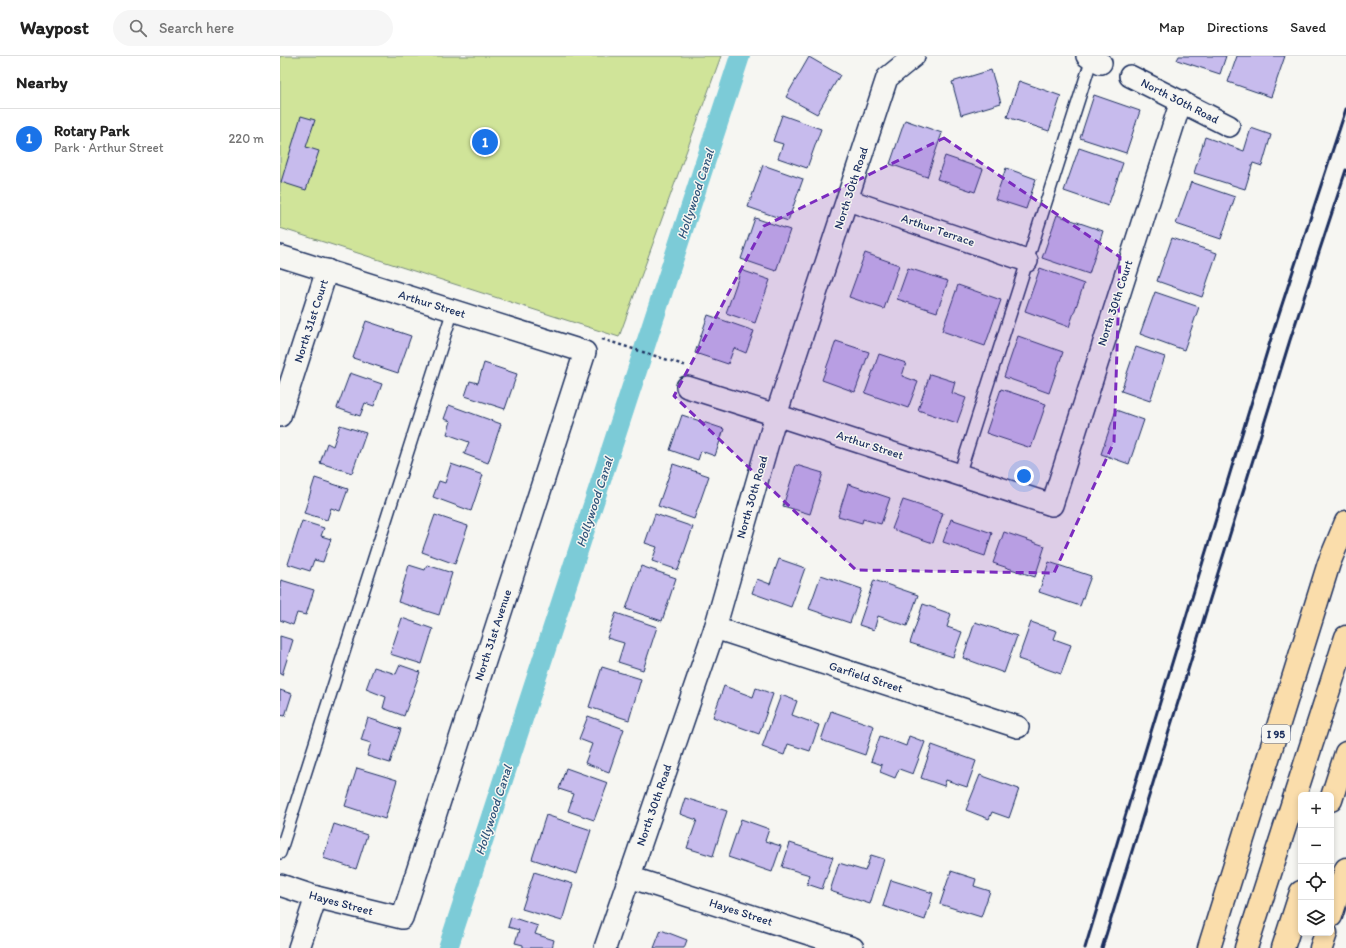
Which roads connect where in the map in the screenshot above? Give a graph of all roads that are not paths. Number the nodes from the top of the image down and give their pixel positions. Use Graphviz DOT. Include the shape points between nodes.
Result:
graph roads {
  1 [pos="914,56"];
  2 [pos="1093,59"];
  3 [pos="1130,76"];
  4 [pos="1181,101"];
  5 [pos="1229,126"];
  6 [pos="848,200"];
  7 [pos="280,256"];
  8 [pos="1027,261"];
  9 [pos="327,270"];
  10 [pos="453,310"];
  11 [pos="584,352"];
  12 [pos="687,387"];
  13 [pos="776,415"];
  14 [pos="280,416"];
  15 [pos="959,475"];
  16 [pos="1052,505"];
  17 [pos="1346,522"];
  18 [pos="715,628"];
  19 [pos="1346,637"];
  20 [pos="1018,727"];
  21 [pos="1346,753"];
  22 [pos="1334,792"];
  23 [pos="280,852"];
  24 [pos="1346,869"];
  25 [pos="630,877"];
  26 [pos="280,885"];
  27 [pos="316,897"];
  28 [pos="1298,900"];
  29 [pos="1334,907"];
  30 [pos="402,918"];
  31 [pos="1325,936"];
  32 [pos="300,948"];
  33 [pos="606,948"];
  34 [pos="853,948"];
  35 [pos="1209,948"];
  36 [pos="1246,948"];
  37 [pos="1283,948"];
  38 [pos="1321,948"];
  1 -- 6 [label="street, North 30th Road" via="888,78"];
  2 -- 8 [label="lane"];
  3 -- 4 [label="street, North 30th Road"];
  4 -- 5 [label="street, North 30th Road"];
  4 -- 16 [label="street, North 30th Court"];
  6 -- 8 [label="street, Arthur Terrace"];
  6 -- 13 [label="street, North 30th Road"];
  7 -- 9 [label="street, Arthur Street"];
  8 -- 15 [label="lane"];
  9 -- 10 [label="street, Arthur Street"];
  9 -- 14 [label="street, North 31st Court"];
  10 -- 11 [label="street, Arthur Street"];
  10 -- 23 [label="lane"];
  11 -- 30 [label="street, North 31st Avenue"];
  12 -- 13 [label="street, Arthur Street"];
  13 -- 15 [label="street, Arthur Street"];
  13 -- 18 [label="street, North 30th Road"];
  15 -- 16 [label="street, Arthur Street"];
  17 -- 35 [label="highway, I 95" via="1330,563"];
  18 -- 20 [label="street, Garfield Street"];
  18 -- 25 [label="street, North 30th Road"];
  19 -- 36 [label="highway"];
  21 -- 22 [label="highway"];
  24 -- 29 [label="highway"];
  25 -- 33 [label="street, North 30th Road"];
  25 -- 34 [label="street, Hayes Street"];
  26 -- 27 [label="street, Hayes Street"];
  27 -- 30 [label="street, Hayes Street"];
  27 -- 32 [label="street"];
  28 -- 37 [label="highway"];
  31 -- 38 [label="highway"];
}
